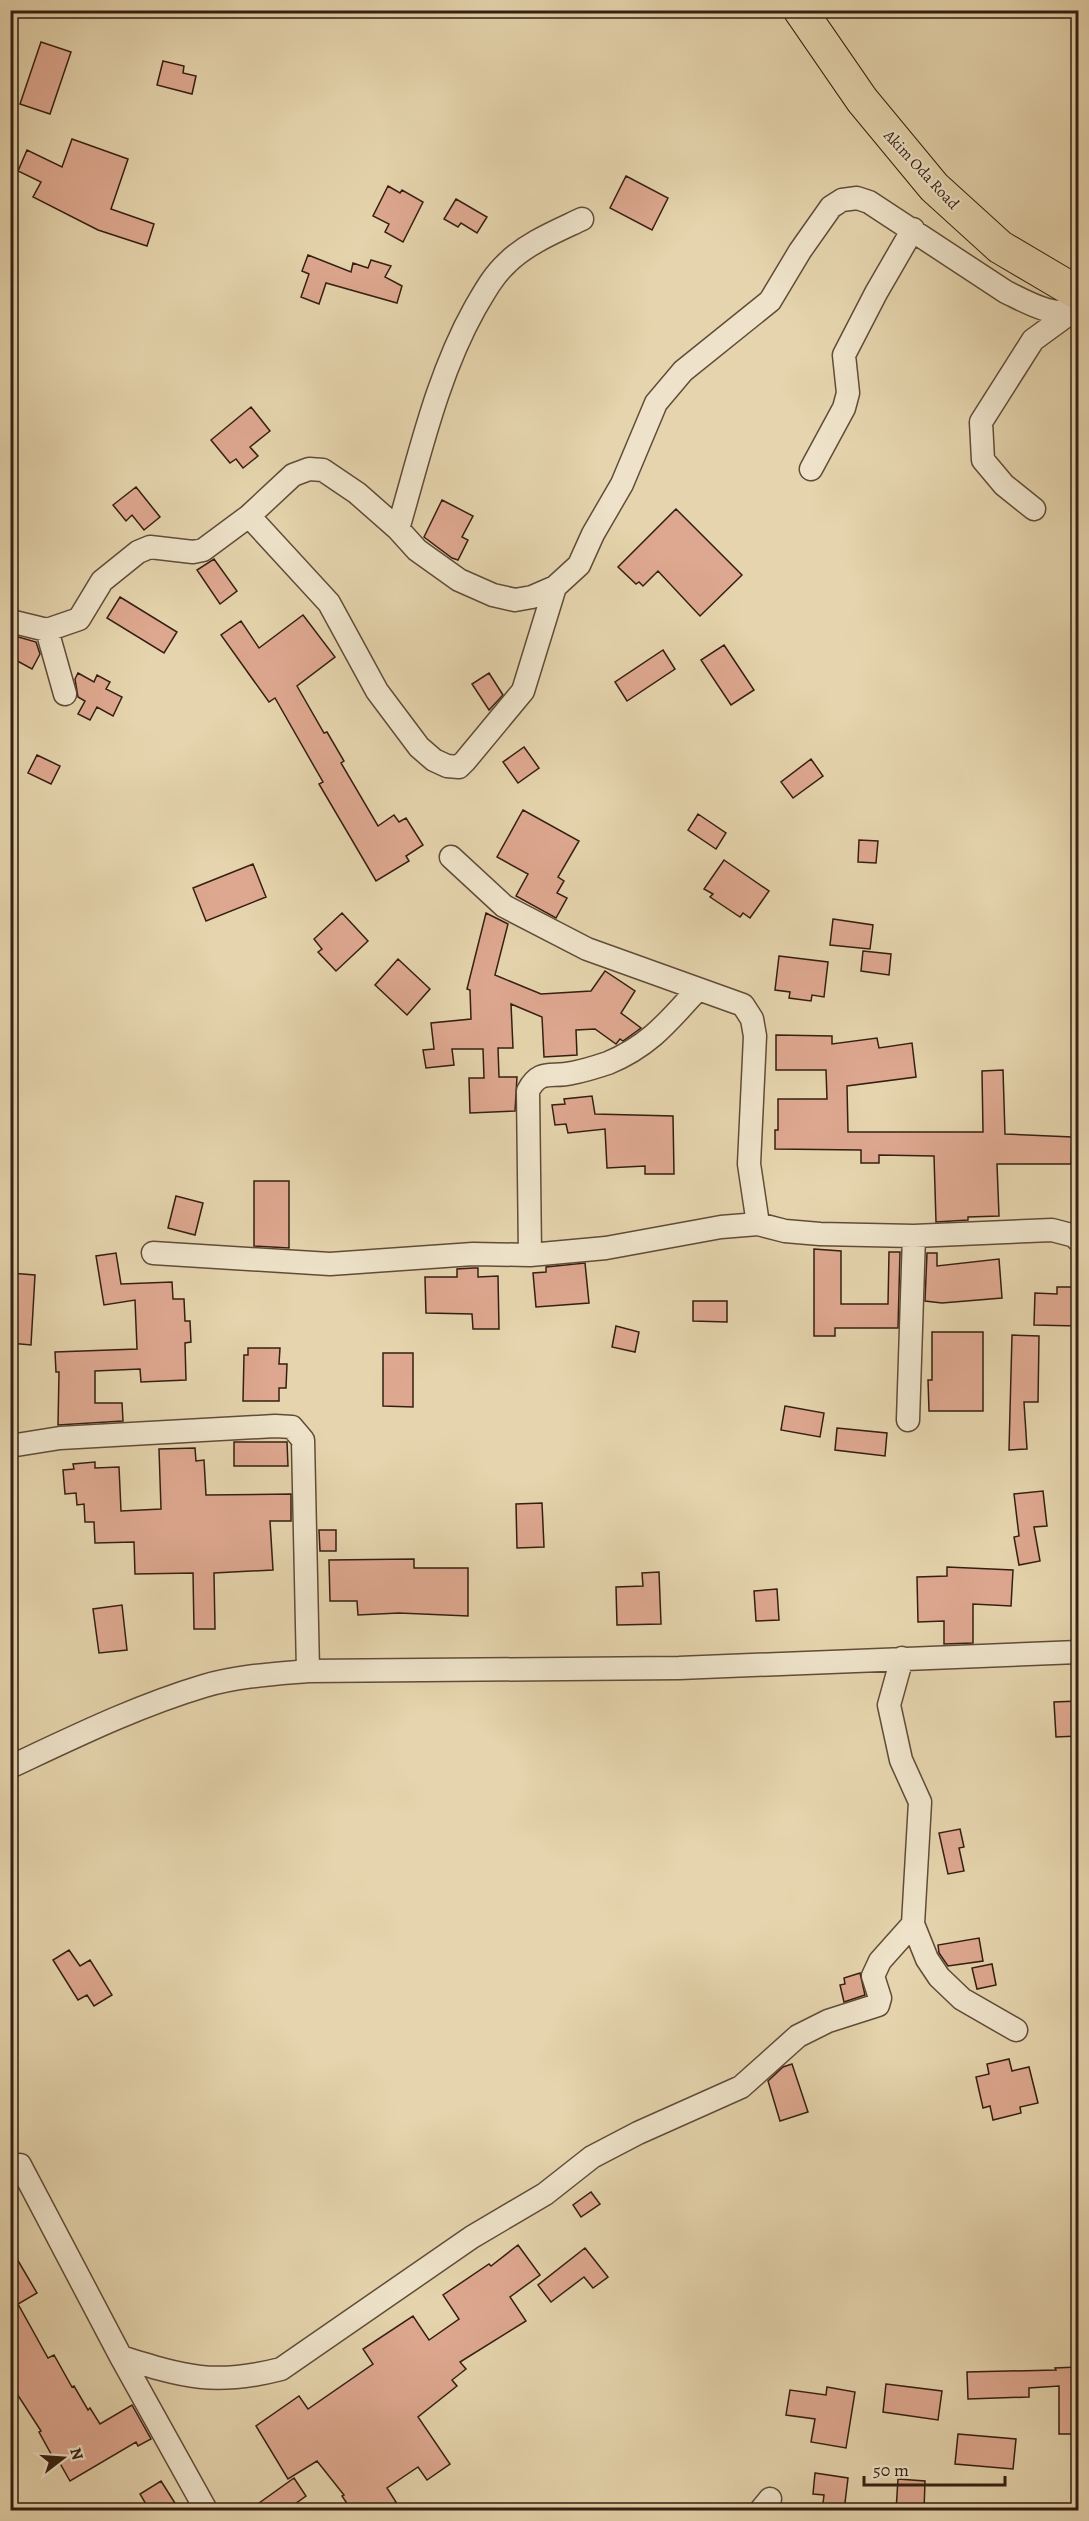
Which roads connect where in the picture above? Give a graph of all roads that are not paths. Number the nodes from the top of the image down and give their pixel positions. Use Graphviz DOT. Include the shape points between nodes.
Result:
graph roads {
  1 [pos="800,10"];
  2 [pos="582,219"];
  3 [pos="913,229"];
  4 [pos="1076,305"];
  5 [pos="812,469"];
  6 [pos="1034,509"];
  7 [pos="249,516"];
  8 [pos="398,529"];
  9 [pos="555,587"];
  10 [pos="10,621"];
  11 [pos="47,630"];
  12 [pos="65,694"];
  13 [pos="451,857"];
  14 [pos="697,990"];
  15 [pos="758,1224"];
  16 [pos="914,1236"];
  17 [pos="1078,1240"];
  18 [pos="153,1253"];
  19 [pos="530,1255"];
  20 [pos="908,1420"];
  21 [pos="10,1446"];
  22 [pos="1078,1652"];
  23 [pos="902,1658"];
  24 [pos="308,1671"];
  25 [pos="10,1767"];
  26 [pos="913,1924"];
  27 [pos="1016,2030"];
  28 [pos="14,2162"];
  29 [pos="121,2357"];
  30 [pos="206,2511"];
  1 -- 4 [label="main road, Akim Oda Road" via="861,100 934,187 1000,247"];
  2 -- 8 [label="street" via="527,248 491,279 457,341"];
  3 -- 4 [label="street" via="1006,292 1053,312"];
  3 -- 5 [label="street" via="844,355 848,393 844,408"];
  3 -- 9 [label="street" via="857,198 842,200 831,207 770,301 683,372 656,403 621,484 579,565"];
  4 -- 6 [label="street" via="1033,340 981,422 983,460 1004,485"];
  7 -- 8 [label="street" via="293,475 309,469 323,470"];
  7 -- 9 [label="street" via="328,603 377,691 419,747 447,766 459,767 523,691"];
  7 -- 11 [label="street" via="203,550 150,547 138,552 102,581 79,619"];
  8 -- 9 [label="street" via="417,550 459,580 493,595 515,600"];
  10 -- 11 [label="street"];
  11 -- 12 [label="street"];
  13 -- 14 [label="street" via="504,906 587,950"];
  14 -- 15 [label="street" via="744,1005 752,1019 755,1074 749,1164"];
  14 -- 19 [label="street" via="657,1035 640,1046 607,1063 570,1074 542,1075 533,1081 528,1090"];
  15 -- 16 [label="street" via="820,1234"];
  15 -- 19 [label="street" via="606,1248"];
  16 -- 17 [label="street" via="1052,1230"];
  16 -- 20 [label="street"];
  18 -- 19 [label="street" via="330,1264 473,1254"];
  21 -- 24 [label="street" via="60,1438 292,1427 303,1440"];
  22 -- 23 [label="street"];
  23 -- 24 [label="street" via="679,1668"];
  23 -- 26 [label="street" via="889,1705 901,1760 920,1802"];
  24 -- 25 [label="street" via="206,1685 104,1724"];
  26 -- 27 [label="street" via="939,1977 962,1999"];
  26 -- 29 [label="street" via="880,1961 873,1976 880,1998 878,2005 828,2021 798,2036 741,2087 592,2157 545,2194 472,2237 281,2369 248,2378 214,2380 168,2372"];
  28 -- 29 [label="street"];
  29 -- 30 [label="street"];
}
